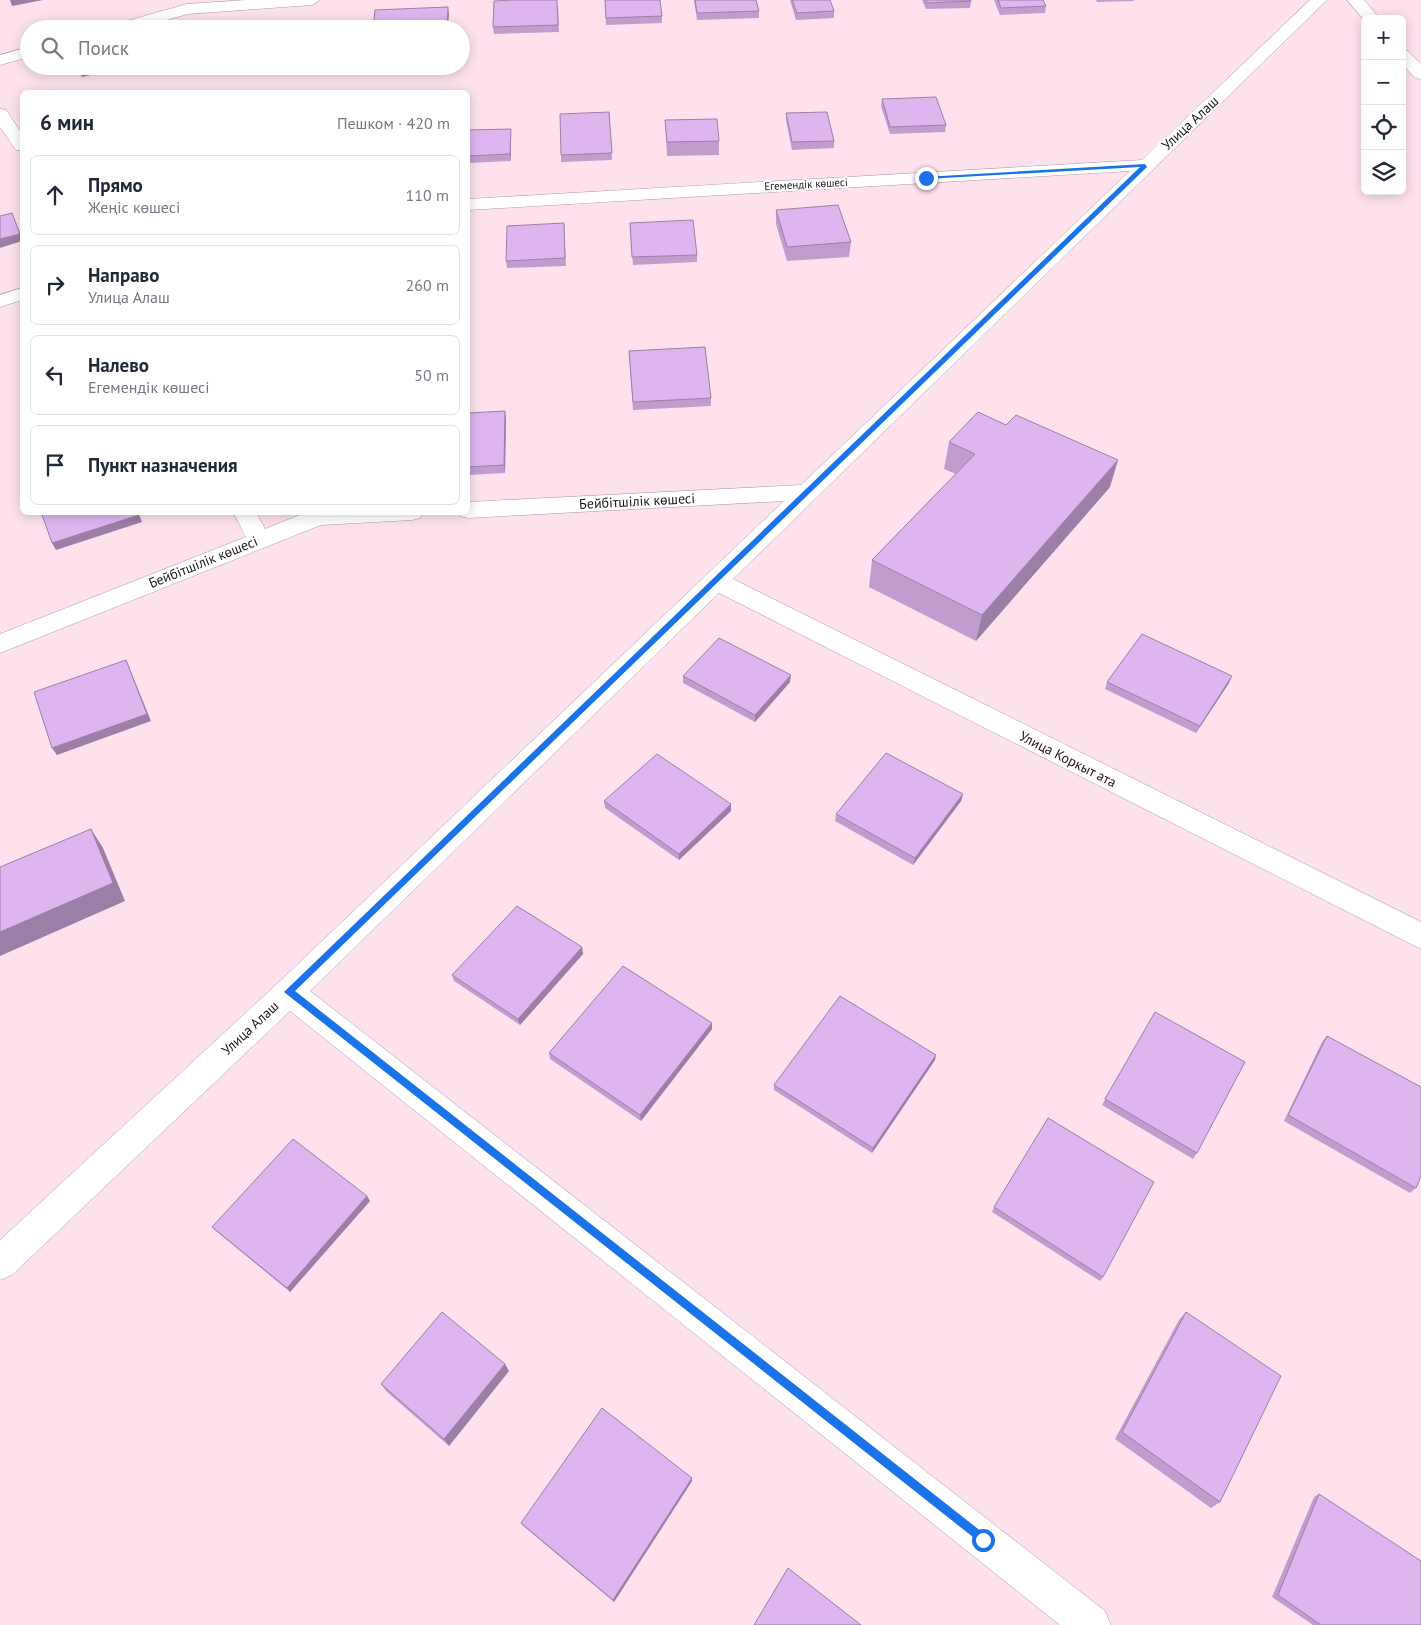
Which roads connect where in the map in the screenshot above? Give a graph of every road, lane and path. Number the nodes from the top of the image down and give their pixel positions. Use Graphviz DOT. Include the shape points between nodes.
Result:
graph roads {
  1 [pos="216,0"];
  2 [pos="312,0"];
  3 [pos="1319,0"];
  4 [pos="1354,0"];
  5 [pos="187,9"];
  6 [pos="1368,15"];
  7 [pos="147,20"];
  8 [pos="20,54"];
  9 [pos="1406,58"];
  10 [pos="0,60"];
  11 [pos="1421,74"];
  12 [pos="0,114"];
  13 [pos="20,143"];
  14 [pos="1145,165"];
  15 [pos="470,204"];
  16 [pos="20,295"];
  17 [pos="0,301"];
  18 [pos="806,492"];
  19 [pos="470,510"];
  20 [pos="246,515"];
  21 [pos="356,515"];
  22 [pos="259,539"];
  23 [pos="716,581"];
  24 [pos="0,644"];
  25 [pos="1421,936"];
  26 [pos="289,992"];
  27 [pos="0,1262"];
  28 [pos="1091,1625"];
  1 -- 5 [label="street"];
  2 -- 5 [label="street"];
  3 -- 14 [label="street, Улица Алаш"];
  4 -- 6 [label="street"];
  5 -- 7 [label="street"];
  8 -- 10 [label="street"];
  9 -- 11 [label="street"];
  12 -- 13 [label="street"];
  14 -- 15 [label="street, Егемендік көшесі"];
  14 -- 18 [label="street, Улица Алаш"];
  16 -- 17 [label="street"];
  18 -- 19 [label="street, Бейбітшілік көшесі"];
  18 -- 23 [label="street, Улица Алаш"];
  20 -- 22 [label="street"];
  21 -- 22 [label="street, Бейбітшілік көшесі" via="318,517"];
  22 -- 24 [label="street, Бейбітшілік көшесі"];
  23 -- 25 [label="street, Улица Коркыт ата"];
  23 -- 26 [label="street, Улица Алаш"];
  26 -- 27 [label="street, Улица Алаш"];
  26 -- 28 [label="street"];
}
